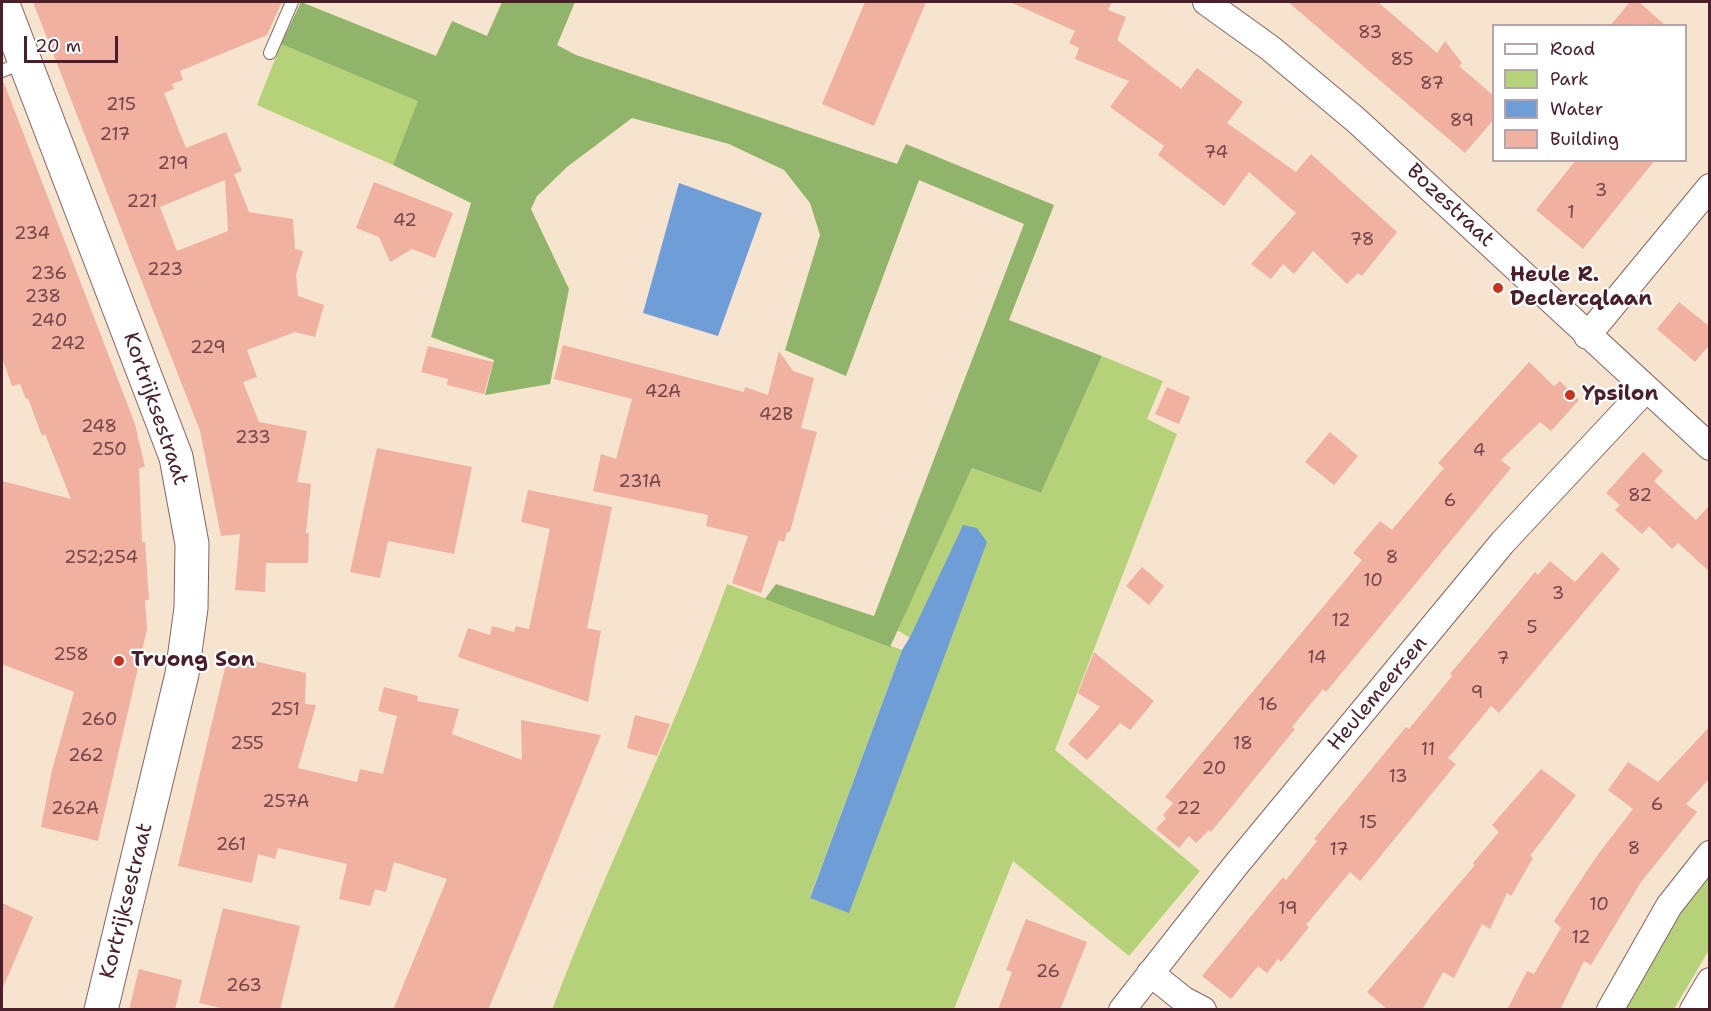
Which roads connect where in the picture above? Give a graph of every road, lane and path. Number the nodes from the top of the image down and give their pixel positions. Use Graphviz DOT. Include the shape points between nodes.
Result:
graph roads {
  1 [pos="292,2"];
  2 [pos="1206,2"];
  3 [pos="3,8"];
  4 [pos="270,53"];
  5 [pos="13,66"];
  6 [pos="1710,187"];
  7 [pos="1587,336"];
  8 [pos="1646,389"];
  9 [pos="1710,447"];
  10 [pos="1710,854"];
  11 [pos="1150,973"];
  12 [pos="1710,981"];
  13 [pos="101,1010"];
  14 [pos="1122,1010"];
  15 [pos="1203,1010"];
  16 [pos="1610,1010"];
  17 [pos="1693,1010"];
  1 -- 4 [label="lane"];
  2 -- 7 [label="street, Bozestraat" via="1270,48 1356,120"];
  3 -- 5 [label="street, Kortrijksestraat"];
  5 -- 13 [label="street, Kortrijksestraat" via="176,458 192,544 191,608 182,674"];
  6 -- 7 [label="street"];
  7 -- 8 [label="street, Bozestraat"];
  8 -- 9 [label="street, Bozestraat"];
  8 -- 11 [label="street, Heulemeersen" via="1503,542"];
  10 -- 16 [label="street" via="1669,906"];
  11 -- 14 [label="street, Heulemeersen"];
  11 -- 15 [label="street"];
  12 -- 17 [label="street"];
}
